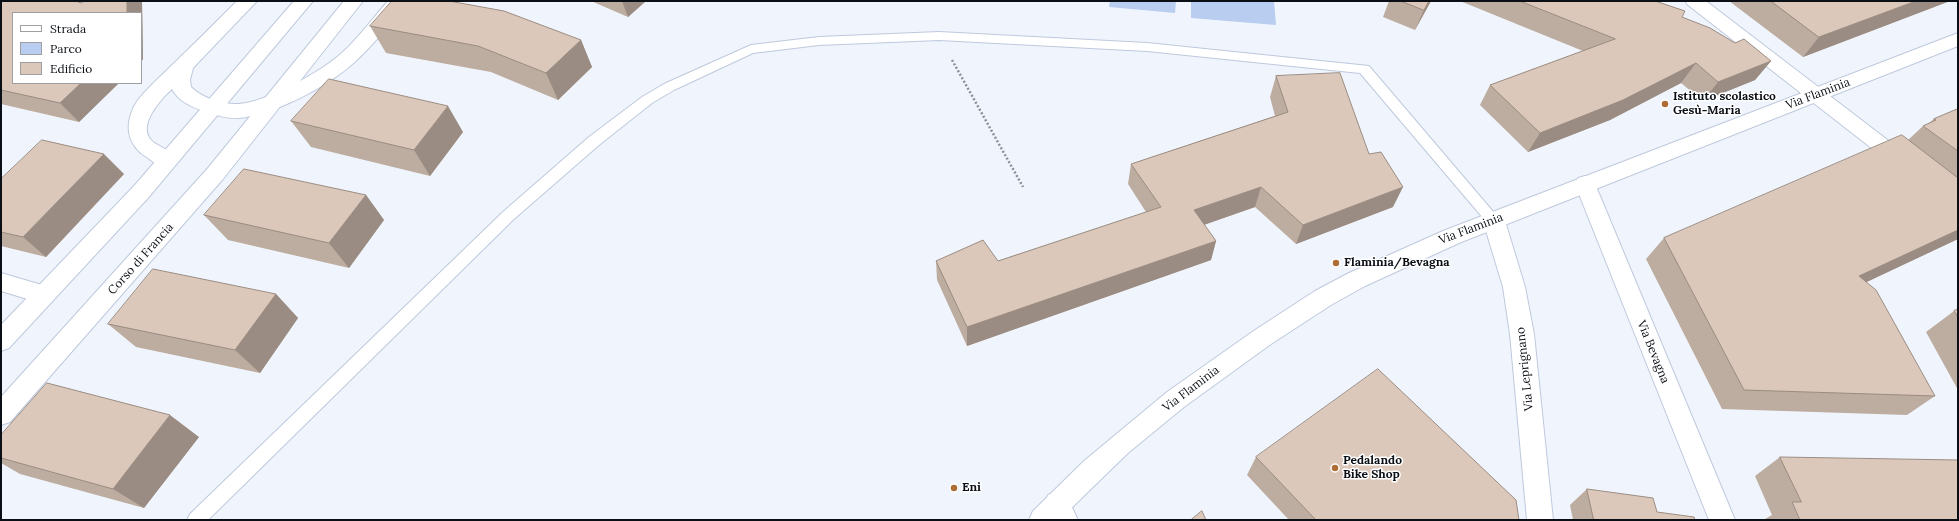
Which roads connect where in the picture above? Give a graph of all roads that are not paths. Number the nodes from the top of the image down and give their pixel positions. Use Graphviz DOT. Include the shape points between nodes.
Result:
graph roads {
  1 [pos="248,1"];
  2 [pos="304,1"];
  3 [pos="354,1"];
  4 [pos="398,1"];
  5 [pos="1694,1"];
  6 [pos="1958,38"];
  7 [pos="185,63"];
  8 [pos="1816,95"];
  9 [pos="275,100"];
  10 [pos="212,107"];
  11 [pos="167,161"];
  12 [pos="1916,173"];
  13 [pos="1585,184"];
  14 [pos="1494,221"];
  15 [pos="1,282"];
  16 [pos="44,295"];
  17 [pos="1,341"];
  18 [pos="1,414"];
  19 [pos="1055,515"];
  20 [pos="196,520"];
  21 [pos="1540,520"];
  22 [pos="1722,520"];
  1 -- 7 [label="street"];
  2 -- 10 [label="street"];
  3 -- 9 [label="street, Corso di Francia"];
  4 -- 9 [label="street, Corso di Francia" via="338,66"];
  5 -- 8 [label="street"];
  6 -- 8 [label="street, Via Flaminia"];
  7 -- 10 [label="street" via="179,82 182,90 193,99"];
  7 -- 11 [label="street" via="142,110 138,126 142,142"];
  8 -- 12 [label="street"];
  8 -- 13 [label="street, Via Flaminia"];
  9 -- 10 [label="street" via="247,110 229,111"];
  9 -- 18 [label="street, Corso di Francia" via="184,211"];
  10 -- 11 [label="street"];
  11 -- 16 [label="street" via="122,213"];
  13 -- 14 [label="street, Via Flaminia"];
  13 -- 22 [label="street, Via Bevagna"];
  14 -- 19 [label="street, Via Flaminia" via="1406,255 1344,285 1235,356 1173,402 1111,454"];
  14 -- 20 [label="lane" via="1364,69 1147,47 939,36 819,41 751,49 695,74 647,100 594,141 509,215"];
  14 -- 21 [label="street, Via Leprignano" via="1514,287 1522,334"];
  15 -- 16 [label="street"];
  16 -- 17 [label="street"];
}
